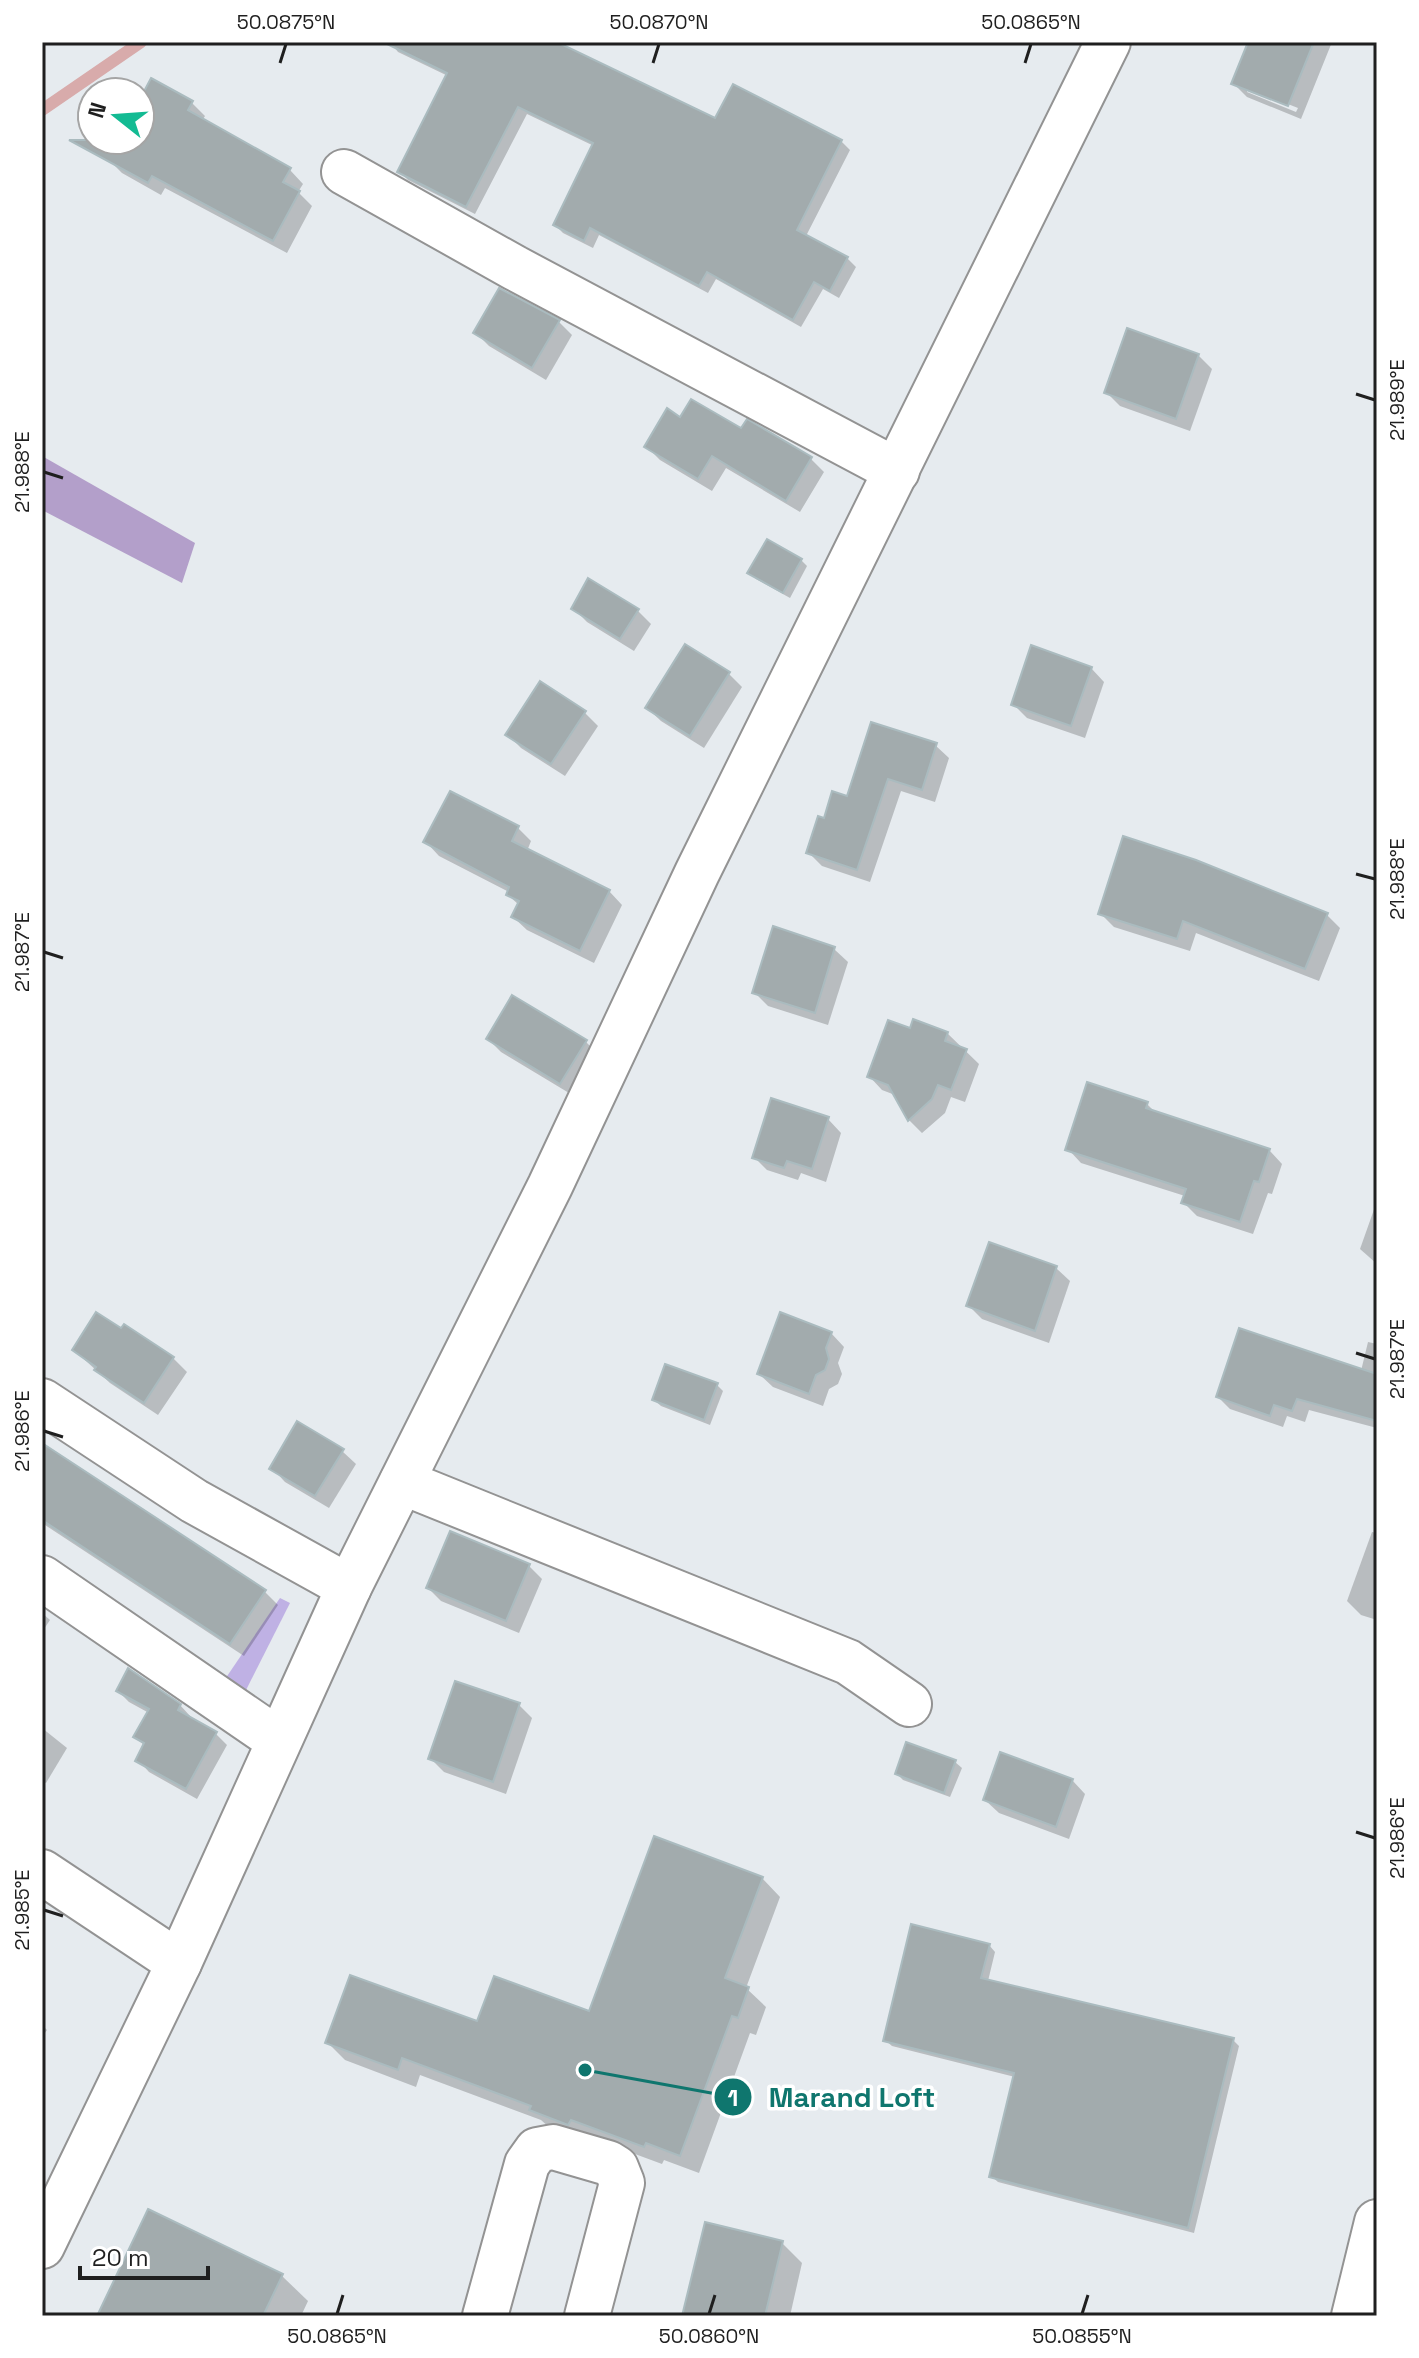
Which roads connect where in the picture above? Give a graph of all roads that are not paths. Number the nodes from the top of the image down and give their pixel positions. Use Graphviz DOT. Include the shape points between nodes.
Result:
graph roads {
  1 [pos="1108,42"];
  2 [pos="344,172"];
  3 [pos="897,471"];
  4 [pos="42,1401"];
  5 [pos="402,1482"];
  6 [pos="42,1578"];
  7 [pos="349,1587"];
  8 [pos="909,1704"];
  9 [pos="278,1740"];
  10 [pos="42,1872"];
  11 [pos="179,1963"];
  12 [pos="1377,2222"];
  13 [pos="42,2246"];
  14 [pos="485,2316"];
  15 [pos="587,2316"];
  16 [pos="1354,2316"];
  1 -- 3 [label="street"];
  2 -- 3 [label="street"];
  3 -- 5 [label="street"];
  4 -- 7 [label="street" via="194,1501"];
  5 -- 7 [label="street"];
  5 -- 8 [label="street" via="848,1662"];
  6 -- 9 [label="street"];
  7 -- 9 [label="street"];
  9 -- 11 [label="street"];
  10 -- 11 [label="street"];
  11 -- 13 [label="street"];
  12 -- 16 [label="street"];
  14 -- 15 [label="street" via="527,2164 537,2150 553,2147 608,2163 622,2183"];
}
